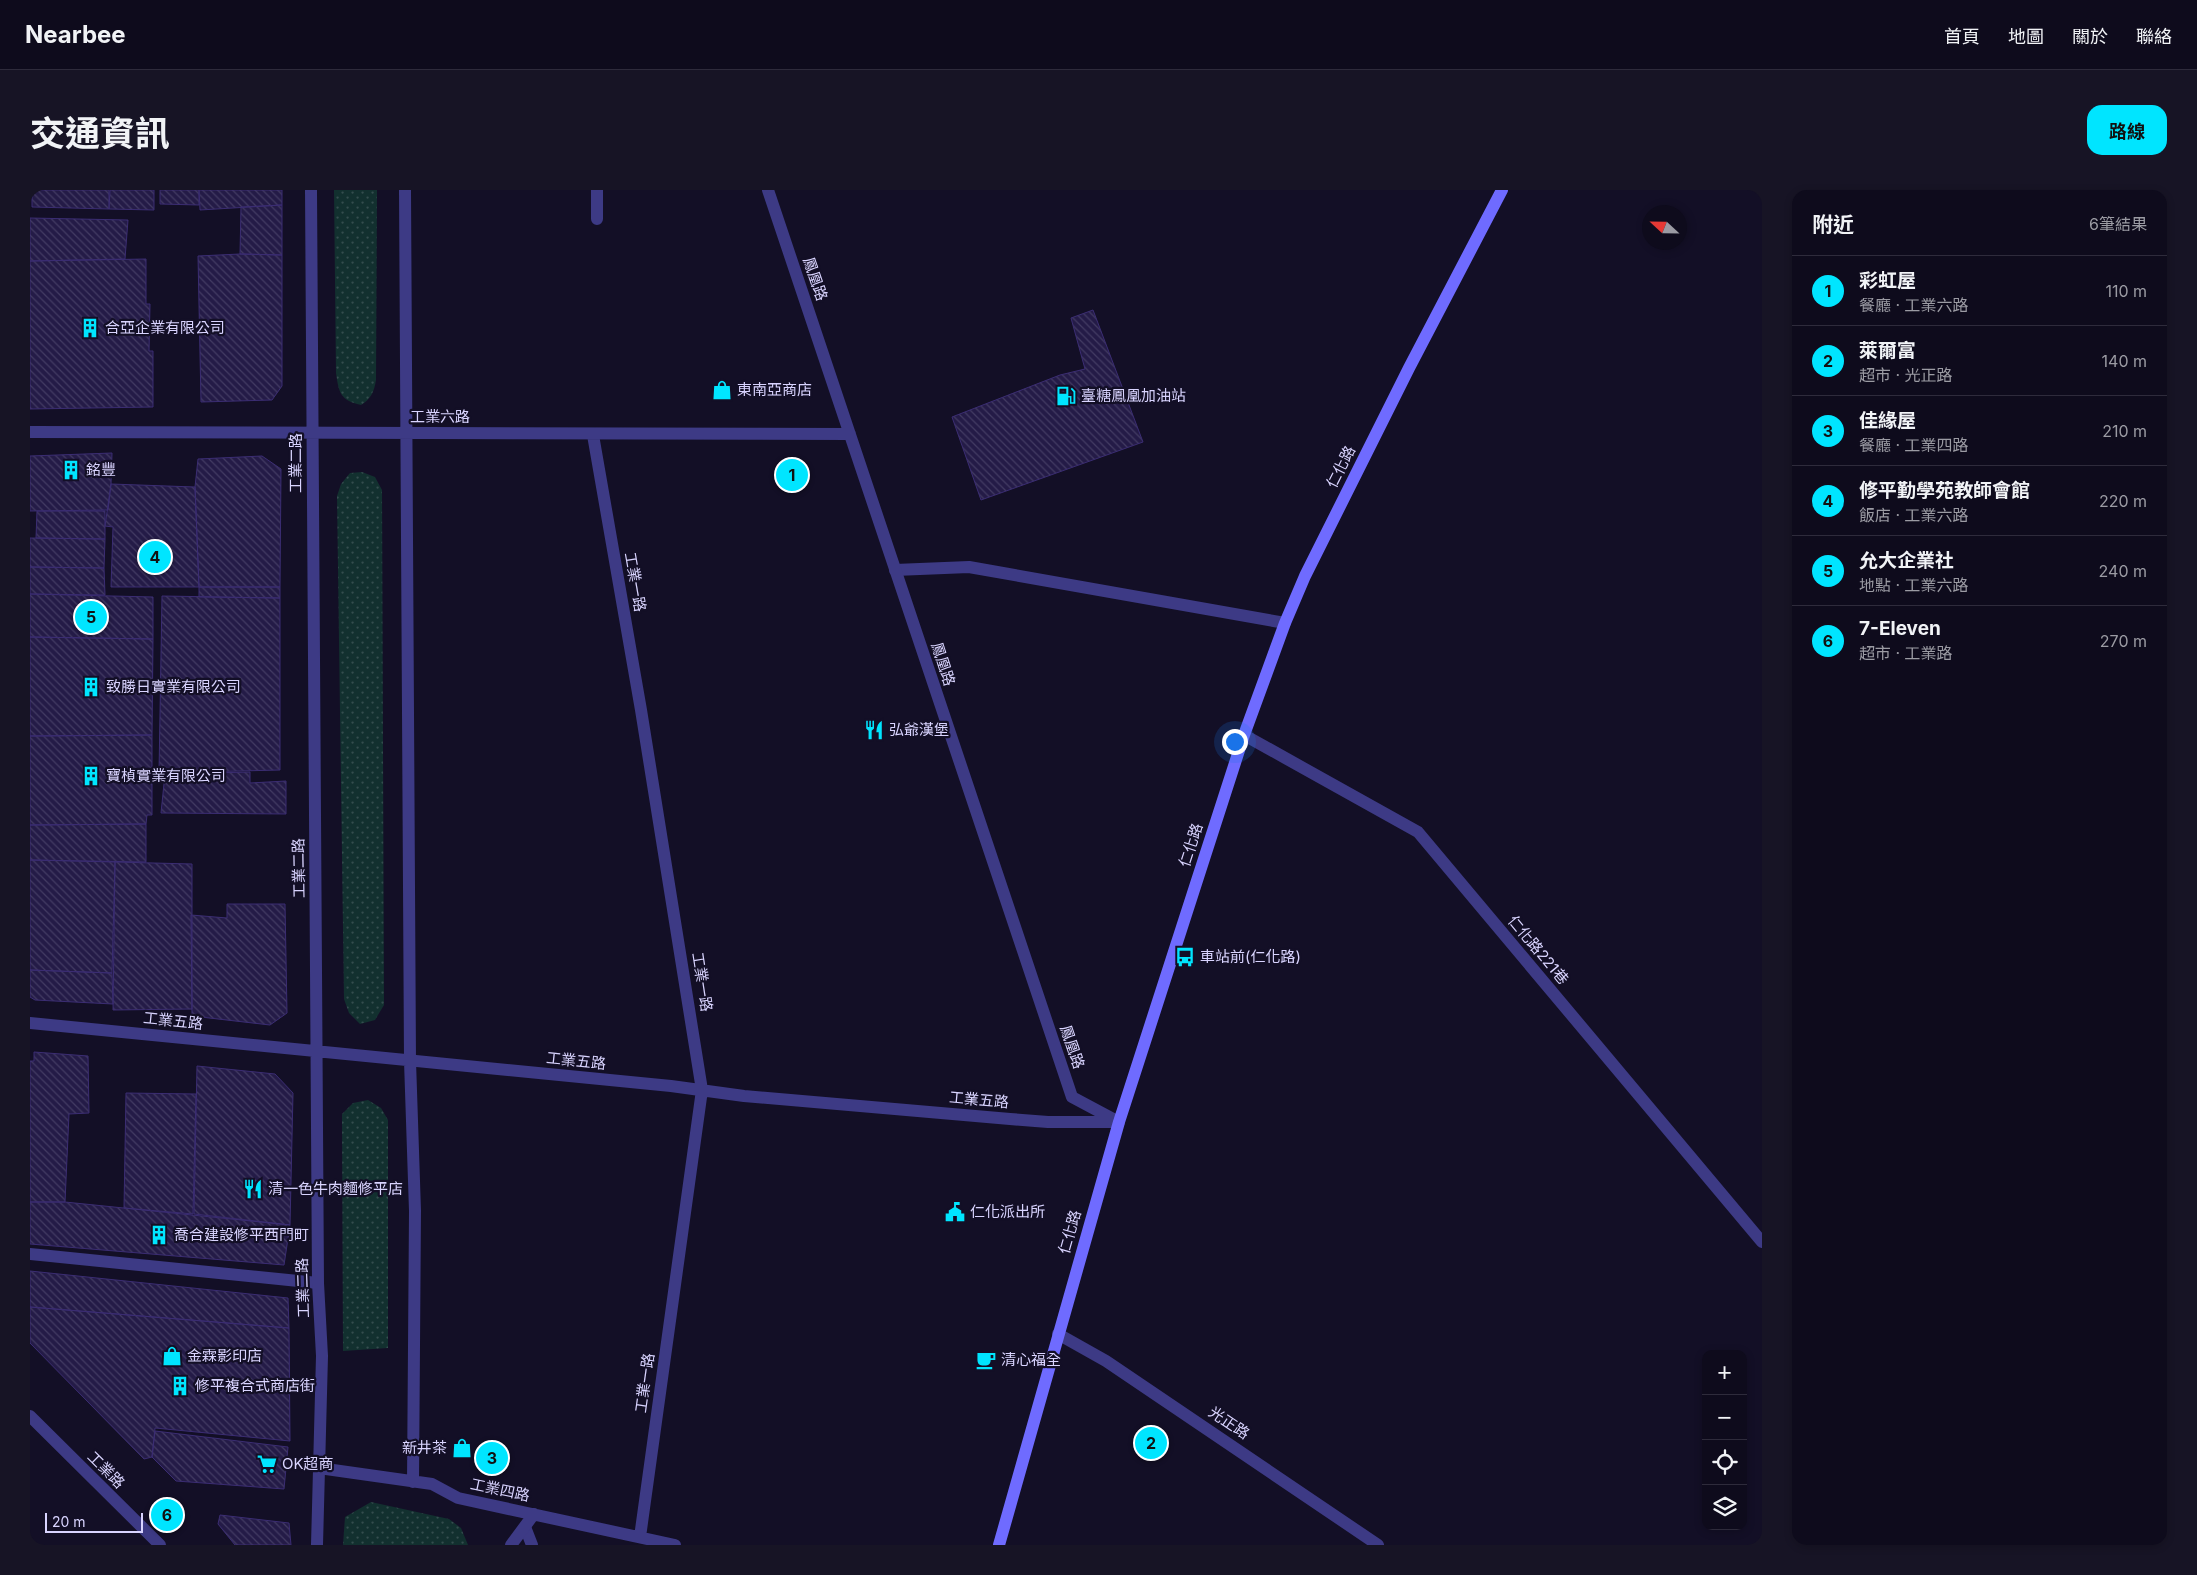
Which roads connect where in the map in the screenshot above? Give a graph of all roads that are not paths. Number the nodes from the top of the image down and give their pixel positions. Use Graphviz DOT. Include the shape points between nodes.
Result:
graph roads {
  1 [pos="311,190"];
  2 [pos="405,190"];
  3 [pos="597,190"];
  4 [pos="768,190"];
  5 [pos="1502,190"];
  6 [pos="597,219"];
  7 [pos="30,432"];
  8 [pos="312,432"];
  9 [pos="407,433"];
  10 [pos="850,434"];
  11 [pos="593,435"];
  12 [pos="895,570"];
  13 [pos="1285,623"];
  14 [pos="1244,734"];
  15 [pos="30,1023"];
  16 [pos="318,1052"];
  17 [pos="410,1061"];
  18 [pos="702,1090"];
  19 [pos="1119,1122"];
  20 [pos="1762,1242"];
  21 [pos="30,1254"];
  22 [pos="318,1283"];
  23 [pos="1058,1334"];
  24 [pos="30,1416"];
  25 [pos="35,1427"];
  26 [pos="319,1468"];
  27 [pos="413,1482"];
  28 [pos="534,1514"];
  29 [pos="525,1527"];
  30 [pos="640,1537"];
  31 [pos="160,1545"];
  32 [pos="317,1545"];
  33 [pos="511,1545"];
  34 [pos="532,1545"];
  35 [pos="675,1545"];
  36 [pos="999,1545"];
  37 [pos="1378,1545"];
  1 -- 8 [label="street, 工業二路"];
  2 -- 9 [label="street"];
  3 -- 6 [label="street"];
  4 -- 10 [label="street, 鳳凰路"];
  5 -- 13 [label="main road, 仁化路" via="1408,368"];
  7 -- 8 [label="street, 工業六路"];
  8 -- 9 [label="street, 工業六路"];
  8 -- 16 [label="street, 工業二路"];
  9 -- 11 [label="street, 工業六路"];
  9 -- 17 [label="street"];
  10 -- 11 [label="street, 工業六路"];
  10 -- 12 [label="street, 鳳凰路"];
  11 -- 18 [label="street, 工業一路"];
  12 -- 13 [label="street" via="968,567"];
  12 -- 19 [label="street, 鳳凰路" via="1072,1097"];
  13 -- 14 [label="main road, 仁化路"];
  14 -- 19 [label="main road, 仁化路"];
  14 -- 20 [label="street, 仁化路221巷 / 仁化路221巷" via="1418,832"];
  15 -- 16 [label="street, 工業五路"];
  16 -- 17 [label="street, 工業五路"];
  16 -- 22 [label="street, 工業二路"];
  17 -- 18 [label="street, 工業五路"];
  17 -- 27 [label="street" via="415,1211"];
  18 -- 19 [label="street, 工業五路" via="1048,1122"];
  18 -- 30 [label="street, 工業一路"];
  19 -- 23 [label="main road, 仁化路"];
  21 -- 22 [label="street"];
  22 -- 26 [label="street, 工業二路" via="322,1356"];
  23 -- 36 [label="main road, 仁化路"];
  23 -- 37 [label="street, 光正路" via="1106,1361"];
  24 -- 25 [label="street, 工業路"];
  25 -- 31 [label="street, 工業路"];
  26 -- 27 [label="street, 工業四路"];
  26 -- 32 [label="street, 工業二路"];
  27 -- 28 [label="street, 工業四路" via="432,1484 458,1498"];
  28 -- 29 [label="street"];
  28 -- 30 [label="street, 工業四路"];
  29 -- 33 [label="street"];
  29 -- 34 [label="street"];
  30 -- 35 [label="street, 工業四路"];
}
